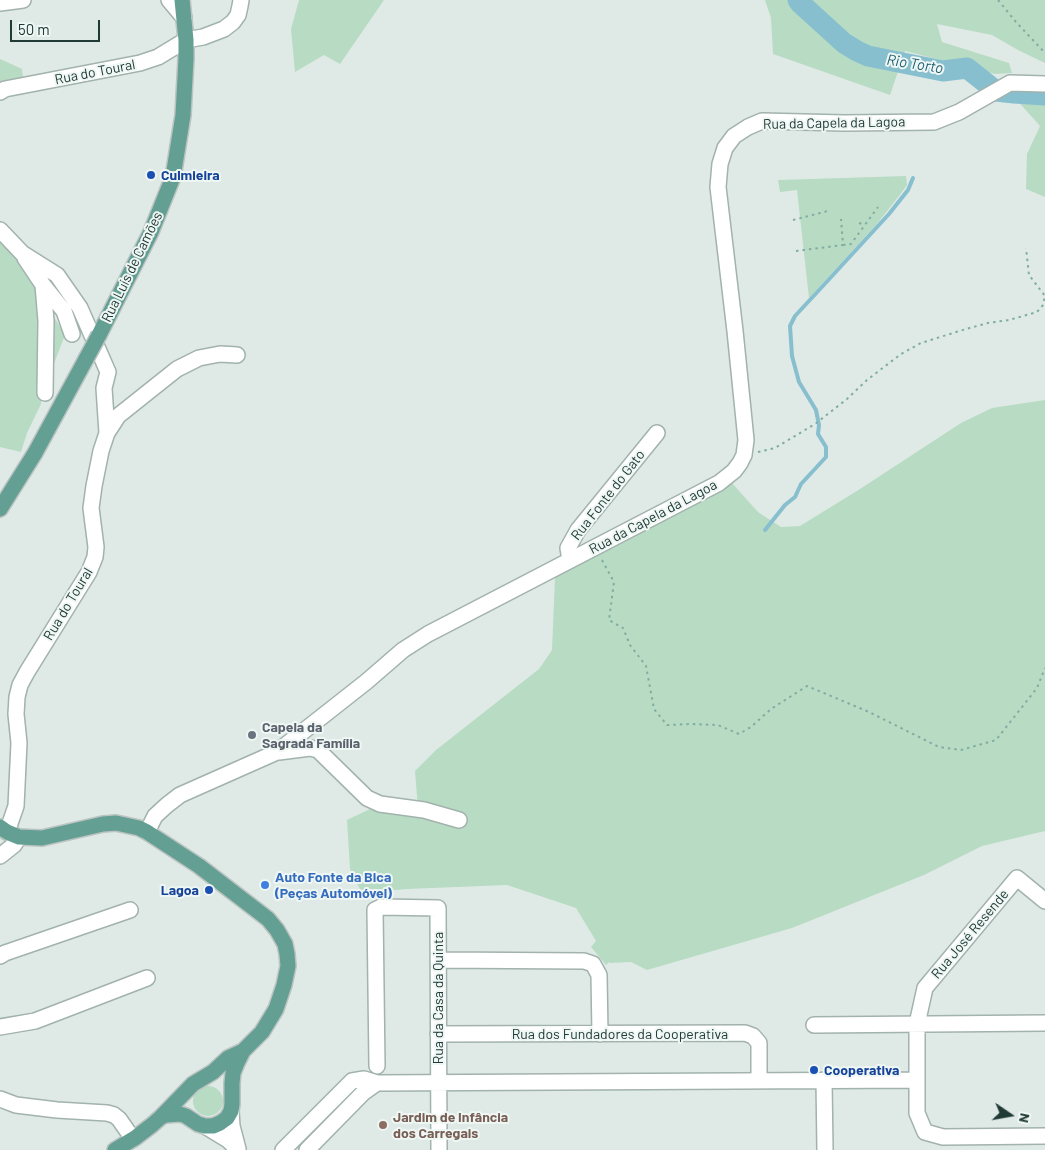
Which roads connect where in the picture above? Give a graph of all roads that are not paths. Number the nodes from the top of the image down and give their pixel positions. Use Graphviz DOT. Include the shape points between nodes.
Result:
graph roads {
  1 [pos="23,0"];
  2 [pos="169,0"];
  3 [pos="182,0"];
  4 [pos="241,0"];
  5 [pos="0,3"];
  6 [pos="184,18"];
  7 [pos="186,40"];
  8 [pos="1045,84"];
  9 [pos="0,92"];
  10 [pos="0,230"];
  11 [pos="22,253"];
  12 [pos="43,285"];
  13 [pos="72,334"];
  14 [pos="237,355"];
  15 [pos="45,393"];
  16 [pos="107,433"];
  17 [pos="657,433"];
  18 [pos="0,509"];
  19 [pos="570,560"];
  20 [pos="277,752"];
  21 [pos="459,820"];
  22 [pos="9,832"];
  23 [pos="147,832"];
  24 [pos="0,856"];
  25 [pos="1045,901"];
  26 [pos="130,910"];
  27 [pos="0,956"];
  28 [pos="438,960"];
  29 [pos="146,978"];
  30 [pos="1045,1023"];
  31 [pos="917,1024"];
  32 [pos="814,1025"];
  33 [pos="0,1027"];
  34 [pos="438,1034"];
  35 [pos="600,1034"];
  36 [pos="243,1051"];
  37 [pos="376,1066"];
  38 [pos="200,1080"];
  39 [pos="824,1080"];
  40 [pos="917,1080"];
  41 [pos="759,1081"];
  42 [pos="438,1083"];
  43 [pos="377,1084"];
  44 [pos="188,1090"];
  45 [pos="232,1096"];
  46 [pos="337,1097"];
  47 [pos="0,1100"];
  48 [pos="348,1108"];
  49 [pos="231,1112"];
  50 [pos="161,1117"];
  51 [pos="192,1119"];
  52 [pos="205,1126"];
  53 [pos="1045,1136"];
  54 [pos="133,1139"];
  55 [pos="115,1150"];
  56 [pos="238,1150"];
  57 [pos="283,1150"];
  58 [pos="307,1150"];
  59 [pos="439,1150"];
  60 [pos="825,1150"];
  1 -- 5 [label="street"];
  2 -- 6 [label="street"];
  3 -- 6 [label="main road, Rua Luís de Camões"];
  4 -- 7 [label="street, Rua do Toural" via="238,15 224,30"];
  6 -- 7 [label="main road, Rua Luís de Camões"];
  7 -- 9 [label="street, Rua do Toural" via="140,63"];
  7 -- 18 [label="main road, Rua Luís de Camões, bridge" via="183,116 173,177 151,232 99,334 35,453"];
  8 -- 19 [label="street, Rua da Capela da Lagoa" via="1010,83 959,112 934,122 762,121 734,136 725,148 718,187 736,331 746,440 744,454 734,471 719,483"];
  10 -- 11 [label="street, Rua do Toural"];
  11 -- 12 [label="street, Rua do Toural"];
  11 -- 16 [label="street, Rua do Toural" via="57,275 80,308 108,372 104,388"];
  12 -- 13 [label="street" via="64,311"];
  12 -- 15 [label="street, Rua do Toural"];
  14 -- 16 [label="street" via="199,358 177,370 118,416"];
  16 -- 22 [label="street, Rua do Toural" via="91,508 95,557 27,672 17,697 16,806"];
  17 -- 19 [label="street, Rua Fonte do Gato" via="578,530 568,548"];
  19 -- 20 [label="street, Rua da Capela da Lagoa" via="403,650"];
  20 -- 21 [label="street" via="318,750 368,798 380,804 424,810"];
  20 -- 23 [label="street, Rua da Capela da Lagoa" via="180,795 155,816"];
  22 -- 23 [label="main road" via="42,838 104,824 127,825"];
  22 -- 24 [label="street" via="14,845"];
  23 -- 36 [label="main road" via="199,866 268,919 285,944 288,966 276,1009 262,1032"];
  25 -- 31 [label="street, Rua José Resende" via="1017,878 925,988"];
  26 -- 27 [label="street"];
  28 -- 34 [label="street, Rua da Casa da Quinta"];
  28 -- 35 [label="street" via="584,961 593,964 600,975"];
  28 -- 37 [label="street, Rua da Casa da Quinta" via="438,908 381,907 375,910"];
  29 -- 33 [label="street" via="35,1021"];
  30 -- 31 [label="street"];
  31 -- 32 [label="street"];
  31 -- 40 [label="street"];
  34 -- 35 [label="street, Rua dos Fundadores da Cooperativa"];
  34 -- 42 [label="street, Rua da Casa da Quinta"];
  35 -- 41 [label="street, Rua dos Fundadores da Cooperativa" via="744,1033 753,1036 759,1044"];
  36 -- 38 [label="main road" via="228,1058"];
  36 -- 45 [label="main road" via="233,1073"];
  38 -- 44 [label="main road"];
  38 -- 45 [label="main road" via="216,1079 228,1088"];
  39 -- 40 [label="street"];
  39 -- 41 [label="street"];
  39 -- 60 [label="street"];
  40 -- 53 [label="street" via="917,1113 925,1132 943,1137"];
  41 -- 42 [label="street"];
  42 -- 43 [label="street"];
  42 -- 59 [label="street, Rua da Casa da Quinta"];
  43 -- 46 [label="street" via="364,1079 352,1082"];
  43 -- 48 [label="street"];
  44 -- 50 [label="main road"];
  44 -- 51 [label="main road" via="185,1105"];
  45 -- 49 [label="main road"];
  46 -- 48 [label="street"];
  46 -- 57 [label="street"];
  47 -- 54 [label="street" via="16,1105 114,1114"];
  48 -- 58 [label="street"];
  49 -- 52 [label="main road" via="220,1123"];
  49 -- 56 [label="street"];
  50 -- 51 [label="main road" via="180,1114"];
  50 -- 54 [label="main road"];
  51 -- 52 [label="main road"];
  52 -- 56 [label="street"];
  54 -- 55 [label="main road"];
}
